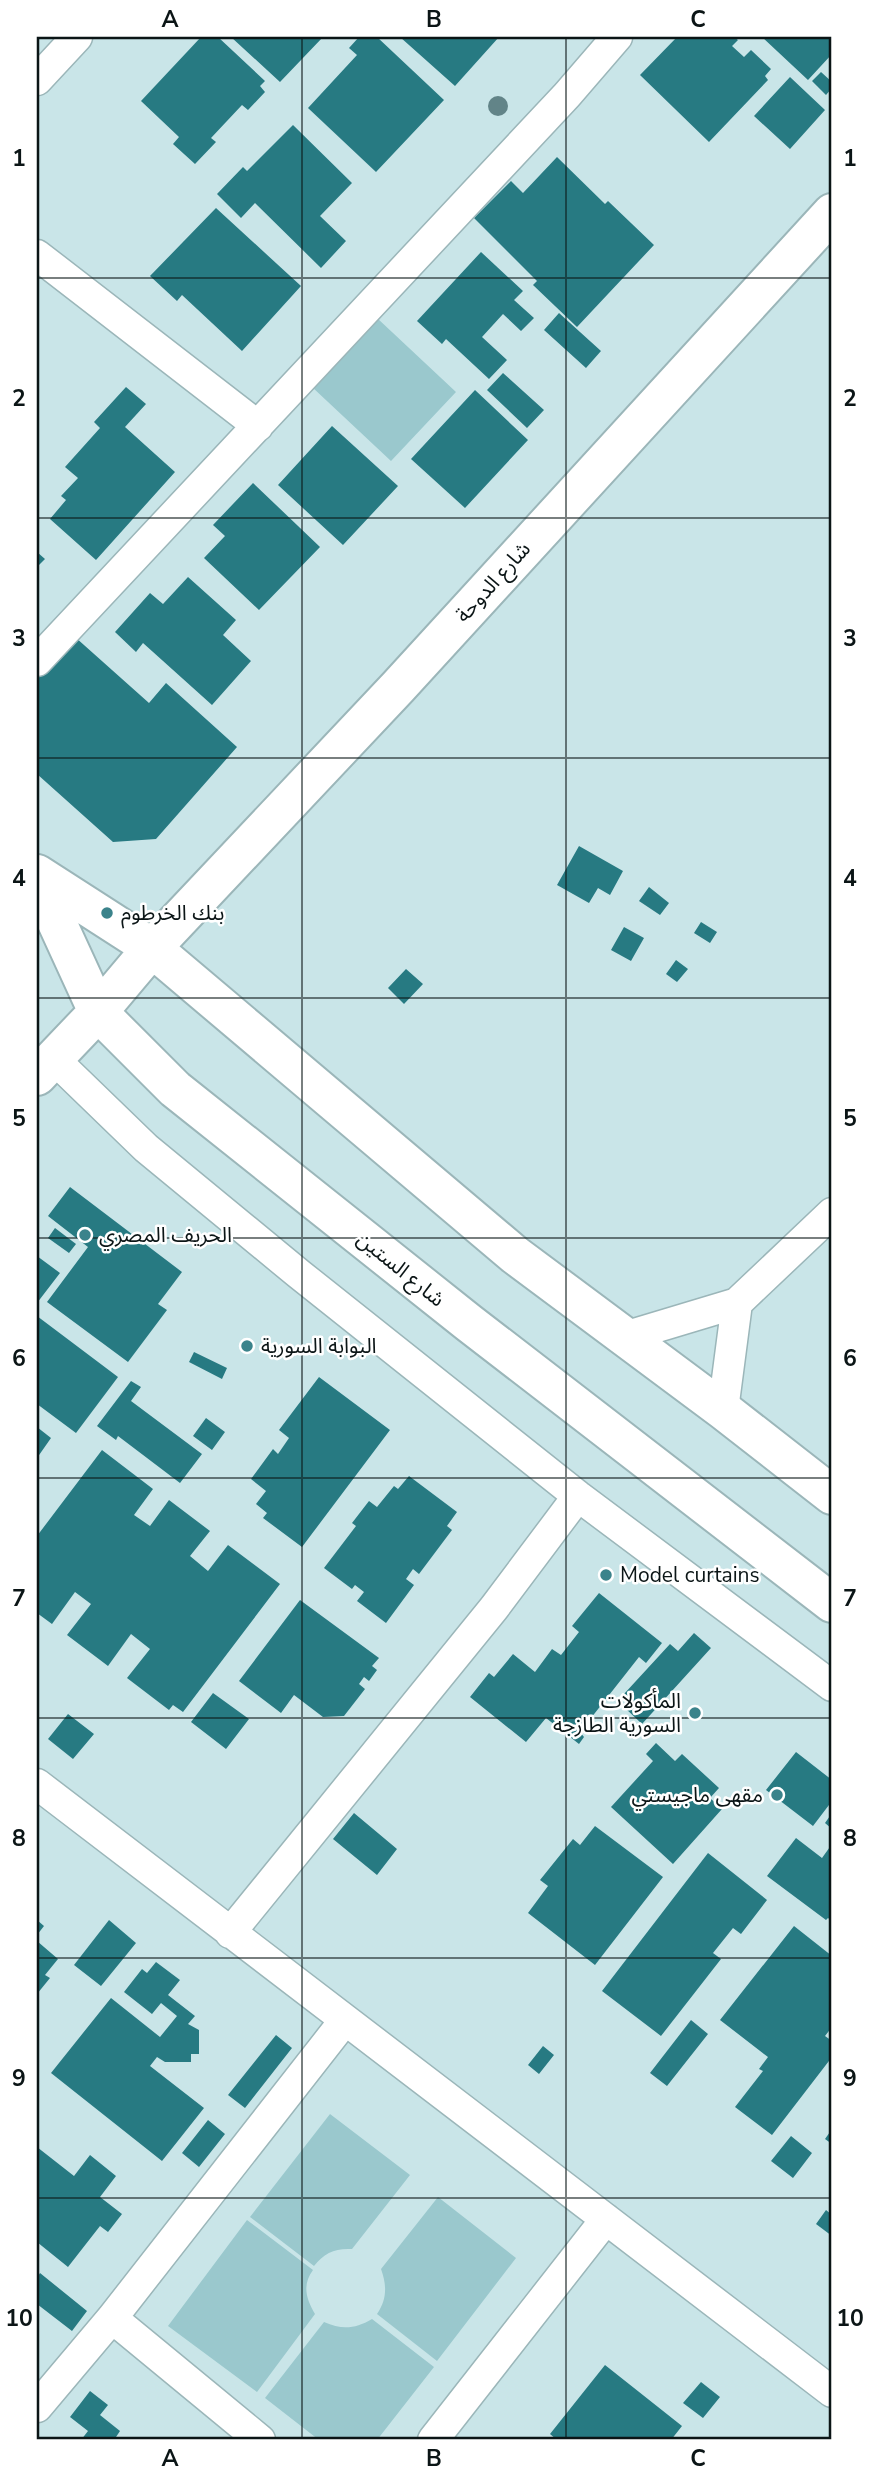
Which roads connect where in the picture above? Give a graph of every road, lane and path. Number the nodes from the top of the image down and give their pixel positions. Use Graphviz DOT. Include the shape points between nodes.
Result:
graph roads {
  1 [pos="77,37"];
  2 [pos="617,37"];
  3 [pos="37,80"];
  4 [pos="832,213"];
  5 [pos="37,255"];
  6 [pos="258,426"];
  7 [pos="37,661"];
  8 [pos="37,877"];
  9 [pos="152,948"];
  10 [pos="98,1012"];
  11 [pos="45,1067"];
  12 [pos="832,1213"];
  13 [pos="737,1303"];
  14 [pos="624,1337"];
  15 [pos="723,1410"];
  16 [pos="832,1495"];
  17 [pos="578,1496"];
  18 [pos="832,1603"];
  19 [pos="832,1686"];
  20 [pos="37,1784"];
  21 [pos="230,1933"];
  22 [pos="345,2020"];
  23 [pos="607,2219"];
  24 [pos="112,2318"];
  25 [pos="832,2392"];
  26 [pos="37,2407"];
  27 [pos="260,2440"];
  28 [pos="433,2440"];
  1 -- 3 [label="street"];
  2 -- 6 [label="street"];
  4 -- 9 [label="main road, شارع الدوحة"];
  5 -- 6 [label="street"];
  6 -- 7 [label="street"];
  8 -- 9 [label="main road, شارع الستين"];
  8 -- 10 [label="main road, شارع الستين"];
  9 -- 10 [label="main road, شارع الدوحة"];
  9 -- 14 [label="main road, شارع الستين" via="515,1255"];
  10 -- 11 [label="main road, شارع الدوحة"];
  10 -- 18 [label="main road, شارع الستين" via="175,1089"];
  11 -- 17 [label="street"];
  12 -- 13 [label="street"];
  13 -- 14 [label="street"];
  13 -- 15 [label="street"];
  14 -- 15 [label="main road, شارع الستين"];
  15 -- 16 [label="main road, شارع الستين"];
  17 -- 19 [label="street"];
  17 -- 21 [label="street" via="494,1608"];
  20 -- 21 [label="street"];
  21 -- 22 [label="street"];
  22 -- 23 [label="street"];
  22 -- 24 [label="street"];
  23 -- 25 [label="street"];
  23 -- 28 [label="street"];
  24 -- 26 [label="street"];
  24 -- 27 [label="street"];
}
